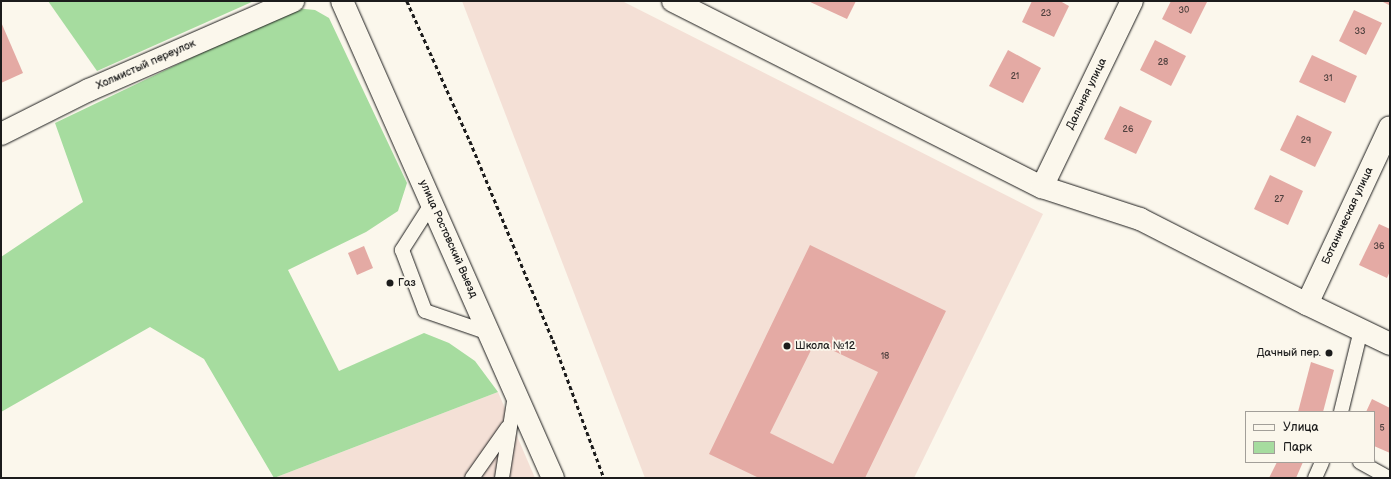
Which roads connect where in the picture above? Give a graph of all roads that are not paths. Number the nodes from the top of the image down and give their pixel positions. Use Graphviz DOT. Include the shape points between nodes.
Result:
graph roads {
  1 [pos="293,1"];
  2 [pos="342,1"];
  3 [pos="673,1"];
  4 [pos="1132,1"];
  5 [pos="1390,127"];
  6 [pos="1,134"];
  7 [pos="1042,187"];
  8 [pos="432,203"];
  9 [pos="1307,304"];
  10 [pos="1361,330"];
  11 [pos="489,332"];
  12 [pos="1390,344"];
  13 [pos="515,392"];
  14 [pos="1341,411"];
  15 [pos="511,423"];
  16 [pos="1322,463"];
  17 [pos="1362,463"];
  18 [pos="472,478"];
  19 [pos="502,478"];
  20 [pos="553,478"];
  21 [pos="1316,478"];
  22 [pos="1390,478"];
  1 -- 6 [label="street, Холмистый переулок" via="89,90"];
  2 -- 8 [label="street, улица Ростовский Выезд"];
  3 -- 7 [label="street"];
  4 -- 7 [label="street, Дальняя улица"];
  5 -- 9 [label="street, Ботаническая улица"];
  7 -- 9 [label="street" via="1140,219"];
  8 -- 11 [label="street, улица Ростовский Выезд"];
  8 -- 11 [label="lane" via="402,250 425,311"];
  9 -- 10 [label="street"];
  10 -- 12 [label="street"];
  10 -- 14 [label="lane"];
  11 -- 13 [label="street, улица Ростовский Выезд"];
  13 -- 15 [label="lane"];
  13 -- 20 [label="street, улица Ростовский Выезд"];
  15 -- 18 [label="lane"];
  15 -- 19 [label="lane"];
  16 -- 21 [label="lane"];
  17 -- 22 [label="lane"];
}
